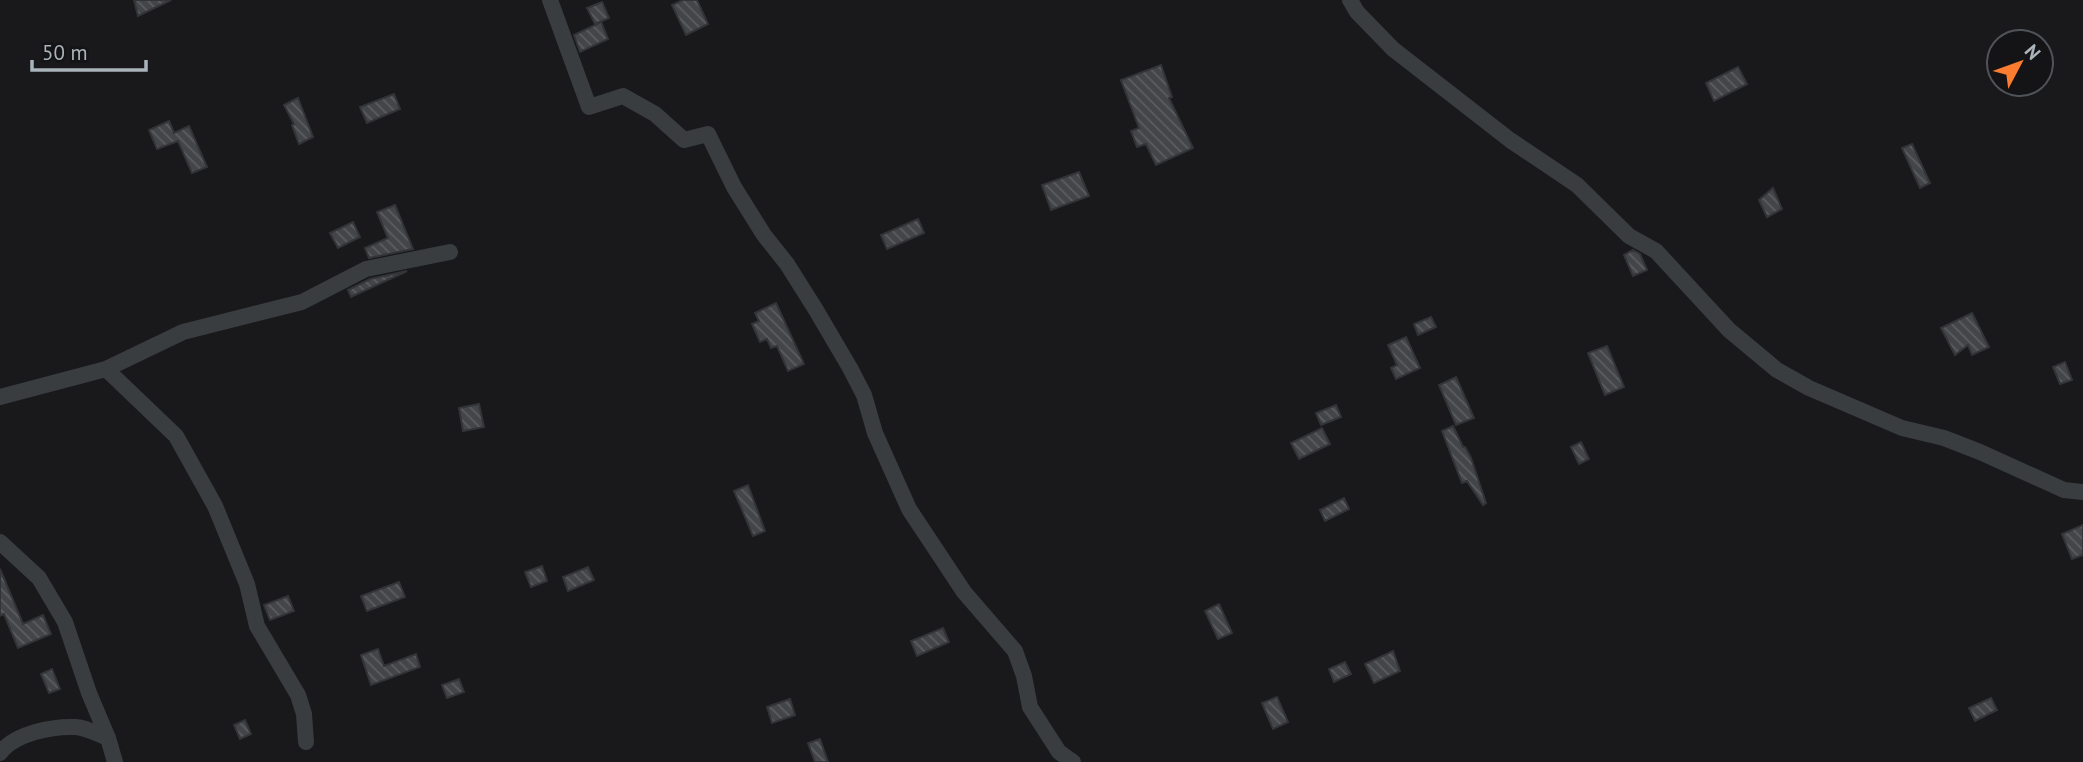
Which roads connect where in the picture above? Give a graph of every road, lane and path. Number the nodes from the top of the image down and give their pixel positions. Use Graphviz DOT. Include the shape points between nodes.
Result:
graph roads {
  1 [pos="550,0"];
  2 [pos="1350,0"];
  3 [pos="450,252"];
  4 [pos="106,369"];
  5 [pos="0,397"];
  6 [pos="2083,492"];
  7 [pos="0,542"];
  8 [pos="108,738"];
  9 [pos="306,742"];
  10 [pos="0,753"];
  11 [pos="115,762"];
  12 [pos="1073,762"];
  1 -- 12 [label="street" via="589,107 622,96 655,114 684,140 708,134 740,196 850,368 908,509 964,592 1015,651 1030,707 1059,752"];
  2 -- 6 [label="street" via="1393,49 1510,140 1577,185 1629,236 1656,251 1729,330 1777,370 1902,428 1944,438 2064,490"];
  3 -- 4 [label="street" via="366,269 302,302 183,331"];
  4 -- 5 [label="street"];
  4 -- 9 [label="street" via="176,436 215,506 243,575 257,626 298,695"];
  7 -- 8 [label="street" via="39,578 65,622"];
  8 -- 10 [label="street" via="77,727 32,732"];
  8 -- 11 [label="street"];
}
